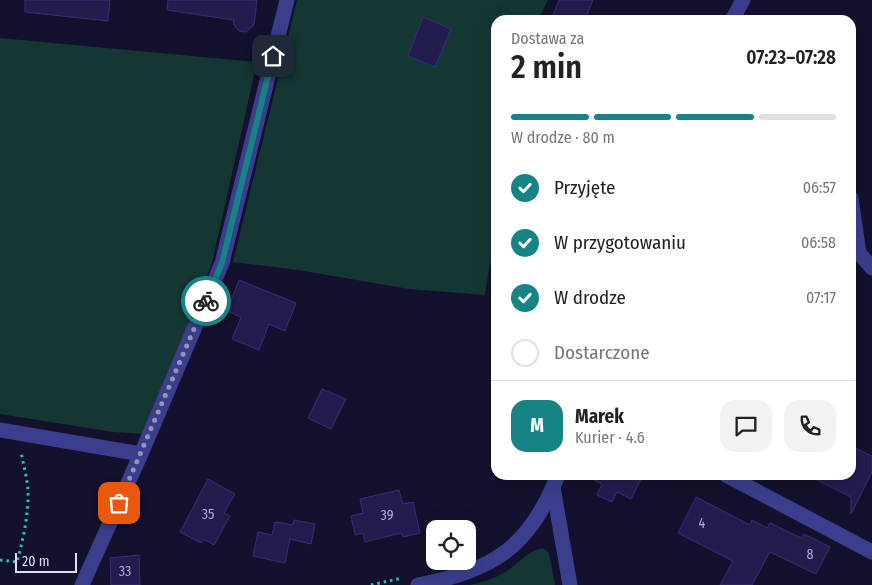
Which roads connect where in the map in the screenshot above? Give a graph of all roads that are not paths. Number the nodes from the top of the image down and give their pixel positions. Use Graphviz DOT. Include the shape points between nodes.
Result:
graph roads {
  1 [pos="287,0"];
  2 [pos="743,0"];
  3 [pos="735,15"];
  4 [pos="856,232"];
  5 [pos="872,268"];
  6 [pos="0,430"];
  7 [pos="141,454"];
  8 [pos="735,480"];
  9 [pos="556,481"];
  10 [pos="872,552"];
  11 [pos="82,585"];
  12 [pos="418,585"];
  13 [pos="570,585"];
  1 -- 7 [label="street" via="222,263"];
  2 -- 3 [label="street"];
  4 -- 5 [label="street" via="859,253"];
  6 -- 7 [label="street"];
  7 -- 11 [label="street"];
  8 -- 10 [label="street"];
  9 -- 12 [label="street" via="544,509 529,530 500,557 479,568"];
  9 -- 13 [label="street"];
}
